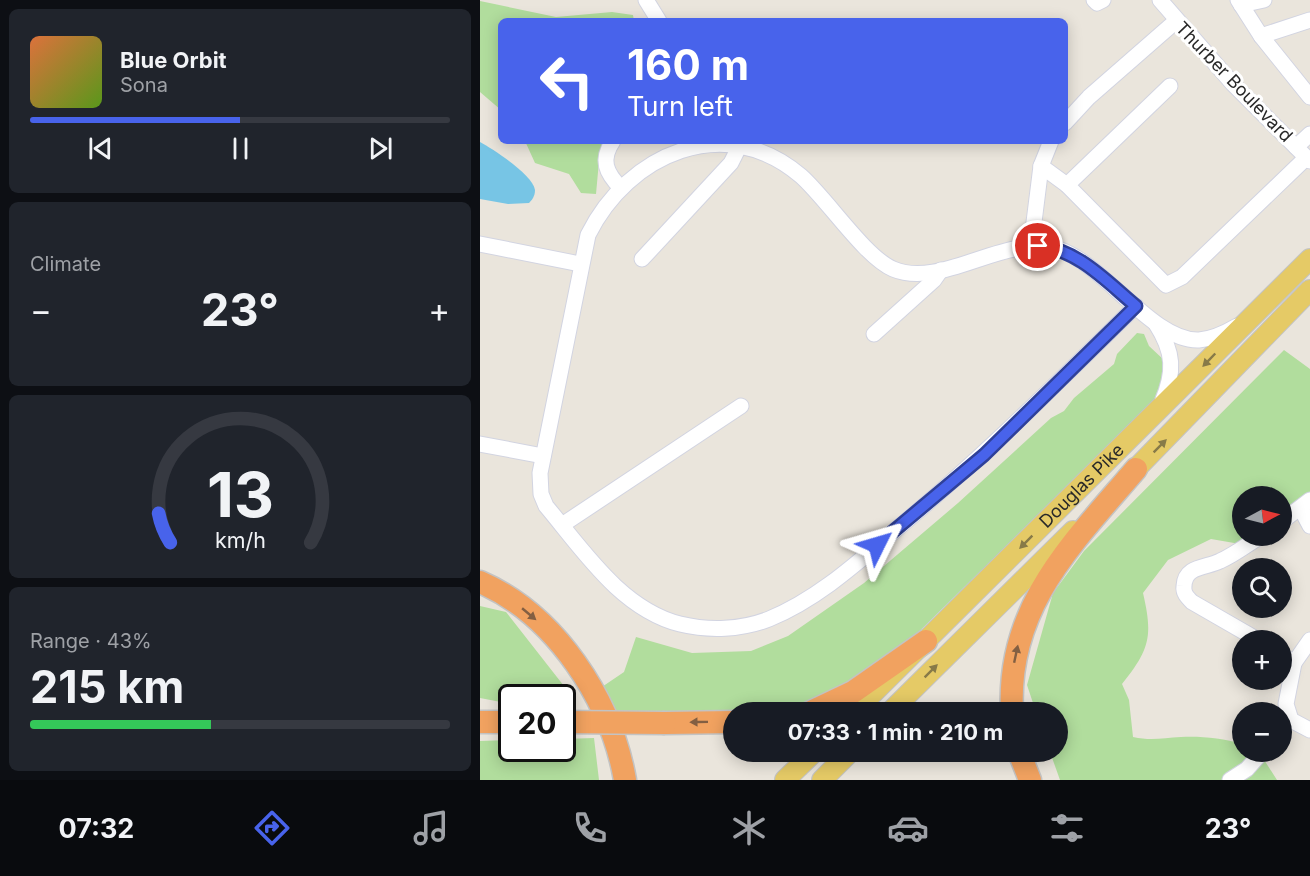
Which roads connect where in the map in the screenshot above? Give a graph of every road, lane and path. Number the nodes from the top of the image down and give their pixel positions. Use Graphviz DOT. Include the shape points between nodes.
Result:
graph roads {
  1 [pos="646,0"];
  2 [pos="1160,0"];
  3 [pos="1264,0"];
  4 [pos="1239,3"];
  5 [pos="657,18"];
  6 [pos="1310,20"];
  7 [pos="1176,21"];
  8 [pos="1261,36"];
  9 [pos="1170,87"];
  10 [pos="1310,97"];
  11 [pos="1068,120"];
  12 [pos="1310,134"];
  13 [pos="611,144"];
  14 [pos="1050,144"];
  15 [pos="739,147"];
  16 [pos="1304,155"];
  17 [pos="1041,166"];
  18 [pos="1067,185"];
  19 [pos="621,188"];
  20 [pos="480,244"];
  21 [pos="1031,246"];
  22 [pos="642,259"];
  23 [pos="1310,259"];
  24 [pos="580,264"];
  25 [pos="941,270"];
  26 [pos="1310,290"];
  27 [pos="1136,306"];
  28 [pos="1251,317"];
  29 [pos="1154,322"];
  30 [pos="874,334"];
  31 [pos="741,406"];
  32 [pos="1157,413"];
  33 [pos="480,444"];
  34 [pos="543,456"];
  35 [pos="1136,470"];
  36 [pos="1305,505"];
  37 [pos="1292,514"];
  38 [pos="562,525"];
  39 [pos="1310,526"];
  40 [pos="1245,546"];
  41 [pos="480,582"];
  42 [pos="1240,630"];
  43 [pos="1310,640"];
  44 [pos="926,641"];
  45 [pos="1292,655"];
  46 [pos="832,702"];
  47 [pos="864,702"];
  48 [pos="900,702"];
  49 [pos="1012,702"];
  50 [pos="480,722"];
  51 [pos="498,722"];
  52 [pos="576,722"];
  53 [pos="723,722"];
  54 [pos="1292,726"];
  55 [pos="1310,730"];
  56 [pos="804,762"];
  57 [pos="840,762"];
  58 [pos="1024,762"];
  59 [pos="1249,774"];
  60 [pos="625,780"];
  61 [pos="785,780"];
  62 [pos="822,780"];
  63 [pos="1030,780"];
  64 [pos="1230,780"];
  1 -- 5 [label="street"];
  2 -- 7 [label="street, Thurber Boulevard"];
  3 -- 4 [label="street"];
  4 -- 8 [label="street"];
  6 -- 8 [label="street"];
  7 -- 11 [label="street"];
  7 -- 16 [label="street, Thurber Boulevard"];
  8 -- 10 [label="street"];
  9 -- 18 [label="street"];
  12 -- 16 [label="street"];
  13 -- 19 [label="street" via="605,166"];
  14 -- 17 [label="street"];
  15 -- 19 [label="street" via="703,146 672,152 645,167"];
  15 -- 22 [label="street" via="731,163"];
  15 -- 25 [label="street" via="770,156 796,172 884,264 911,273"];
  16 -- 18 [label="street" via="1182,278 1166,285"];
  17 -- 18 [label="street"];
  17 -- 21 [label="street"];
  19 -- 24 [label="street" via="592,227"];
  20 -- 24 [label="street"];
  21 -- 25 [label="street"];
  21 -- 27 [label="street" via="1074,256"];
  23 -- 28 [label="main road, Douglas Pike"];
  24 -- 34 [label="street"];
  25 -- 30 [label="street"];
  35 -- 26 [label="main road, Douglas Pike, one-way"];
  27 -- 29 [label="street"];
  27 -- 38 [label="street" via="969,469 834,580 769,618 744,626 718,628 680,624 654,615 620,591"];
  28 -- 29 [label="street" via="1227,332 1200,340 1186,338"];
  28 -- 32 [label="main road, Douglas Pike, one-way"];
  29 -- 32 [label="street" via="1167,344 1173,366"];
  31 -- 38 [label="street"];
  32 -- 44 [label="main road, Douglas Pike, one-way"];
  33 -- 34 [label="street"];
  34 -- 38 [label="street" via="541,494"];
  48 -- 35 [label="main road, Douglas Pike, one-way"];
  49 -- 35 [label="highway, one-way" via="1014,661 1033,603 1059,561"];
  36 -- 37 [label="street"];
  36 -- 39 [label="street"];
  40 -- 42 [label="street" via="1222,561 1195,568 1184,585 1192,602"];
  41 -- 60 [label="highway, one-way" via="527,612 576,666 609,726"];
  43 -- 45 [label="street"];
  44 -- 46 [label="highway" via="853,692"];
  44 -- 47 [label="main road, Douglas Pike"];
  50 -- 51 [label="highway"];
  53 -- 52 [label="highway, one-way, bridge"];
  54 -- 55 [label="street"];
  56 -- 61 [label="main road"];
  57 -- 62 [label="main road"];
  58 -- 63 [label="highway"];
  59 -- 64 [label="street"];
}
